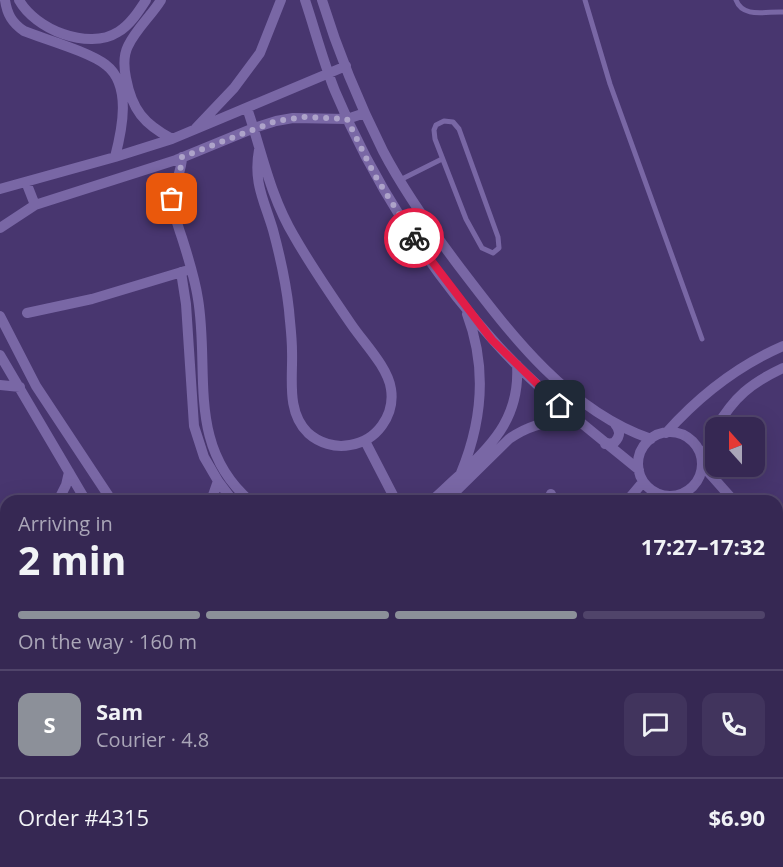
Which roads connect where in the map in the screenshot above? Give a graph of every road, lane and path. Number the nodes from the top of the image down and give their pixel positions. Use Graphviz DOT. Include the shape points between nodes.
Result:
graph roads {
  1 [pos="5,0"];
  2 [pos="19,0"];
  3 [pos="146,0"];
  4 [pos="161,0"];
  5 [pos="281,0"];
  6 [pos="305,0"];
  7 [pos="322,0"];
  8 [pos="585,0"];
  9 [pos="736,0"];
  10 [pos="783,12"];
  11 [pos="119,32"];
  12 [pos="127,48"];
  13 [pos="346,66"];
  14 [pos="328,72"];
  15 [pos="247,108"];
  16 [pos="365,113"];
  17 [pos="347,119"];
  18 [pos="254,128"];
  19 [pos="192,131"];
  20 [pos="172,139"];
  21 [pos="259,150"];
  22 [pos="115,157"];
  23 [pos="182,157"];
  24 [pos="442,159"];
  25 [pos="400,180"];
  26 [pos="26,182"];
  27 [pos="0,189"];
  28 [pos="35,205"];
  29 [pos="0,228"];
  30 [pos="186,270"];
  31 [pos="464,305"];
  32 [pos="27,313"];
  33 [pos="0,316"];
  34 [pos="702,339"];
  35 [pos="783,346"];
  36 [pos="0,355"];
  37 [pos="517,365"];
  38 [pos="783,368"];
  39 [pos="0,385"];
  40 [pos="20,387"];
  41 [pos="723,417"];
  42 [pos="579,422"];
  43 [pos="615,424"];
  44 [pos="666,433"];
  45 [pos="651,439"];
  46 [pos="365,441"];
  47 [pos="605,444"];
  48 [pos="705,455"];
  49 [pos="702,462"];
  50 [pos="639,470"];
  51 [pos="69,472"];
  52 [pos="461,473"];
  53 [pos="218,481"];
  54 [pos="644,482"];
  55 [pos="61,495"];
  56 [pos="82,495"];
  57 [pos="108,495"];
  58 [pos="213,495"];
  59 [pos="228,495"];
  60 [pos="244,495"];
  61 [pos="393,495"];
  62 [pos="437,495"];
  63 [pos="452,495"];
  64 [pos="632,495"];
  65 [pos="661,495"];
  66 [pos="678,495"];
  67 [pos="726,495"];
  1 -- 22 [label="street" via="15,26 111,69 119,82 122,101"];
  2 -- 11 [label="street" via="35,19 67,34 97,38"];
  3 -- 11 [label="street"];
  4 -- 12 [label="street"];
  5 -- 19 [label="street" via="255,60"];
  6 -- 14 [label="street"];
  7 -- 13 [label="street"];
  8 -- 34 [label="lane" via="610,84"];
  9 -- 10 [label="lane" via="747,12"];
  11 -- 12 [label="street"];
  12 -- 20 [label="street" via="125,75 131,100 141,117"];
  13 -- 14 [label="street"];
  13 -- 16 [label="street"];
  14 -- 15 [label="street"];
  14 -- 17 [label="street"];
  15 -- 18 [label="street"];
  15 -- 19 [label="street"];
  16 -- 17 [label="street"];
  16 -- 25 [label="street"];
  17 -- 18 [label="street" via="293,118"];
  17 -- 31 [label="street" via="392,204"];
  18 -- 21 [label="street"];
  18 -- 23 [label="street"];
  19 -- 20 [label="street"];
  20 -- 22 [label="street"];
  21 -- 46 [label="street" via="294,236 389,380 392,400 386,420"];
  21 -- 46 [label="street" via="257,183 276,242 288,301 296,414 304,428 324,443 349,446"];
  22 -- 26 [label="street"];
  23 -- 28 [label="street"];
  23 -- 30 [label="street" via="173,189 173,208"];
  24 -- 24 [label="lane" via="474,236 486,251 496,252 499,242 494,226 459,129 449,121 440,122 434,130"];
  24 -- 25 [label="lane"];
  25 -- 43 [label="street" via="440,242 525,347 567,389"];
  26 -- 27 [label="street"];
  26 -- 28 [label="street"];
  28 -- 29 [label="street"];
  30 -- 32 [label="street" via="92,299"];
  30 -- 53 [label="street" via="194,426 198,443"];
  30 -- 60 [label="street" via="201,319 206,427 221,466"];
  31 -- 37 [label="street"];
  31 -- 52 [label="street" via="474,335 480,382 476,429"];
  33 -- 57 [label="street" via="36,386"];
  35 -- 44 [label="street" via="713,387"];
  36 -- 40 [label="street"];
  37 -- 42 [label="street"];
  37 -- 52 [label="street" via="516,394 505,424"];
  38 -- 41 [label="street" via="750,386"];
  39 -- 40 [label="street"];
  40 -- 51 [label="street"];
  42 -- 47 [label="street"];
  42 -- 63 [label="street" via="547,422 517,433"];
  43 -- 45 [label="street"];
  43 -- 47 [label="street" via="619,436 614,443"];
  44 -- 45 [label="street"];
  44 -- 49 [label="street" via="688,438 697,447"];
  45 -- 50 [label="street" via="640,452"];
  46 -- 61 [label="street"];
  47 -- 50 [label="street"];
  48 -- 49 [label="street"];
  49 -- 66 [label="street" via="695,484"];
  49 -- 67 [label="street"];
  50 -- 54 [label="street"];
  51 -- 55 [label="street"];
  51 -- 56 [label="street"];
  52 -- 62 [label="street"];
  53 -- 58 [label="street"];
  53 -- 59 [label="street"];
  54 -- 64 [label="street"];
  54 -- 65 [label="street"];
}
